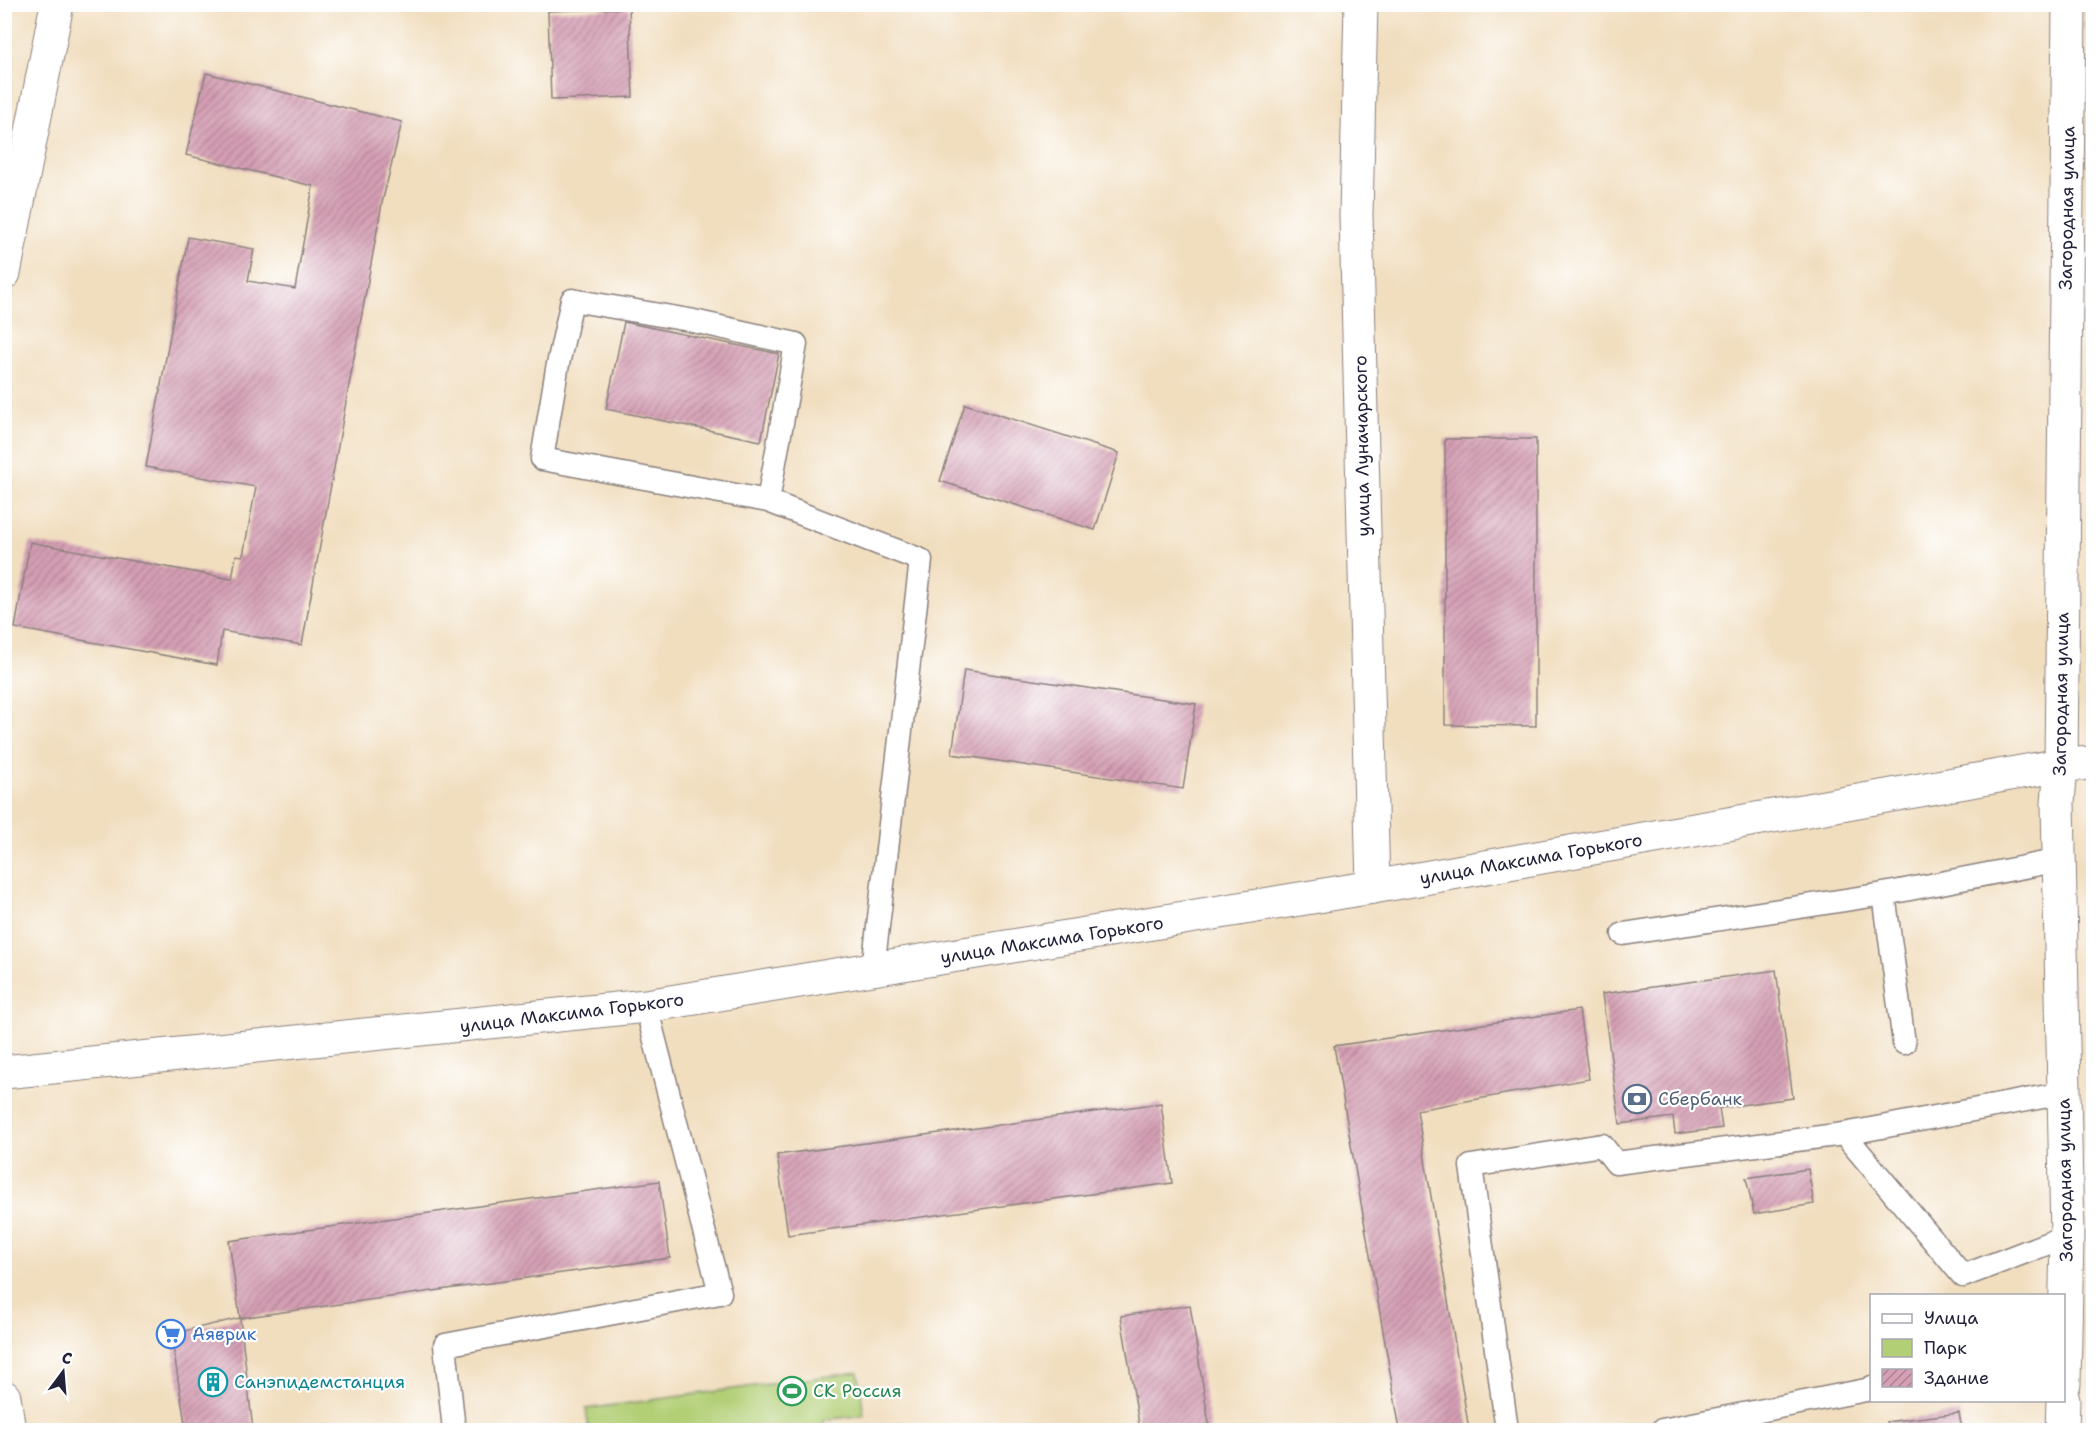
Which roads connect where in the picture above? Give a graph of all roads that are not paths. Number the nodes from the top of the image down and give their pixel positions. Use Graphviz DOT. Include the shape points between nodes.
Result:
graph roads {
  1 [pos="57,4"];
  2 [pos="1361,4"];
  3 [pos="2068,4"];
  4 [pos="4,273"];
  5 [pos="768,501"];
  6 [pos="2094,763"];
  7 [pos="2061,765"];
  8 [pos="2060,860"];
  9 [pos="1373,887"];
  10 [pos="1884,894"];
  11 [pos="1623,934"];
  12 [pos="873,969"];
  13 [pos="646,1006"];
  14 [pos="1904,1043"];
  15 [pos="4,1072"];
  16 [pos="2064,1093"];
  17 [pos="1845,1134"];
  18 [pos="2067,1236"];
  19 [pos="1963,1286"];
  20 [pos="2065,1335"];
  21 [pos="1870,1388"];
  22 [pos="4,1397"];
  23 [pos="2063,1402"];
  24 [pos="9,1431"];
  25 [pos="454,1431"];
  26 [pos="1508,1431"];
  27 [pos="1662,1431"];
  28 [pos="2062,1431"];
  1 -- 4 [label="street"];
  2 -- 9 [label="street, улица Луначарского" via="1356,215"];
  3 -- 7 [label="street, Загородная улица"];
  5 -- 5 [label="lane" via="542,459 572,300 796,344"];
  5 -- 12 [label="lane" via="921,560"];
  6 -- 7 [label="street, улица Максима Горького"];
  7 -- 8 [label="street, Загородная улица"];
  7 -- 9 [label="street, улица Максима Горького"];
  8 -- 10 [label="lane"];
  8 -- 16 [label="street, Загородная улица"];
  9 -- 12 [label="street, улица Максима Горького"];
  10 -- 11 [label="lane"];
  10 -- 14 [label="lane"];
  12 -- 13 [label="street, улица Максима Горького"];
  13 -- 15 [label="street, улица Максима Горького"];
  13 -- 25 [label="lane" via="720,1293 445,1345"];
  16 -- 17 [label="lane"];
  16 -- 18 [label="street, Загородная улица"];
  17 -- 19 [label="lane"];
  17 -- 26 [label="lane" via="1616,1163 1602,1145 1471,1166"];
  18 -- 19 [label="lane"];
  18 -- 20 [label="street, Загородная улица"];
  21 -- 27 [label="lane"];
  22 -- 24 [label="street"];
  23 -- 28 [label="street"];
}
